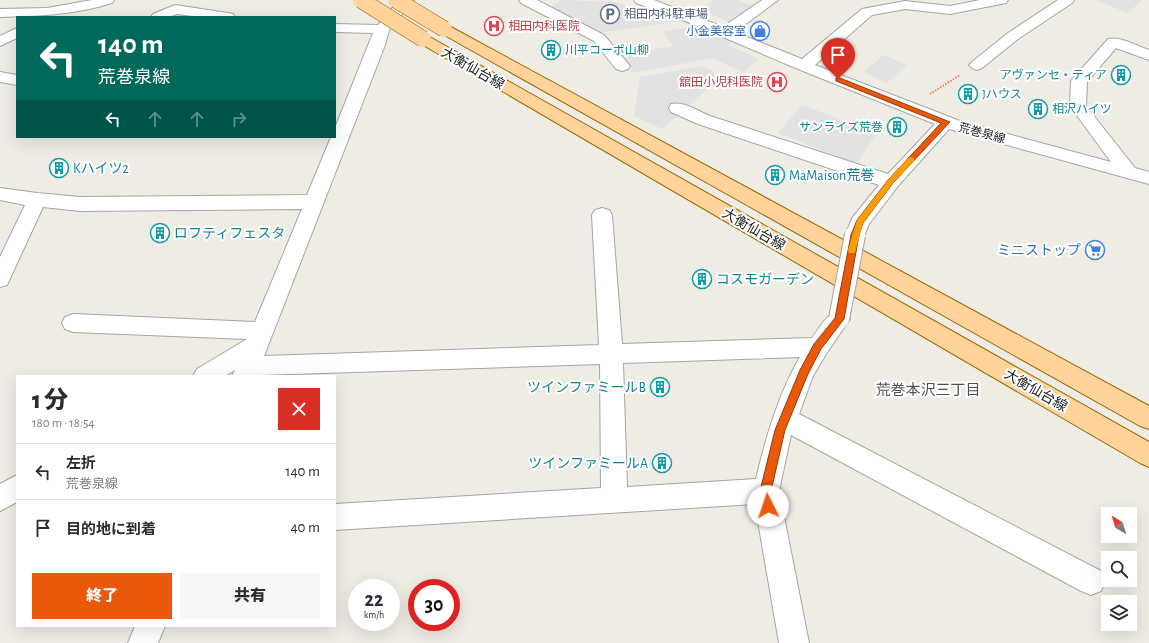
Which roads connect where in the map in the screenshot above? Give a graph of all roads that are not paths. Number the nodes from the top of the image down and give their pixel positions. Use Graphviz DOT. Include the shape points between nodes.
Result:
graph roads {
  1 [pos="107,0"];
  2 [pos="362,0"];
  3 [pos="396,0"];
  4 [pos="407,0"];
  5 [pos="526,0"];
  6 [pos="641,0"];
  7 [pos="771,0"];
  8 [pos="1001,0"];
  9 [pos="1066,0"];
  10 [pos="0,13"];
  11 [pos="44,15"];
  12 [pos="160,16"];
  13 [pos="221,16"];
  14 [pos="336,28"];
  15 [pos="382,29"];
  16 [pos="725,32"];
  17 [pos="16,33"];
  18 [pos="0,42"];
  19 [pos="1149,55"];
  20 [pos="977,65"];
  21 [pos="622,66"];
  22 [pos="804,66"];
  23 [pos="0,77"];
  24 [pos="16,80"];
  25 [pos="336,101"];
  26 [pos="354,101"];
  27 [pos="677,108"];
  28 [pos="946,122"];
  29 [pos="1130,174"];
  30 [pos="1149,178"];
  31 [pos="891,182"];
  32 [pos="9,196"];
  33 [pos="38,200"];
  34 [pos="313,202"];
  35 [pos="0,206"];
  36 [pos="602,214"];
  37 [pos="0,279"];
  38 [pos="73,324"];
  39 [pos="818,347"];
  40 [pos="610,354"];
  41 [pos="252,355"];
  42 [pos="207,375"];
  43 [pos="1149,418"];
  44 [pos="784,419"];
  45 [pos="1149,455"];
  46 [pos="16,489"];
  47 [pos="766,491"];
  48 [pos="0,498"];
  49 [pos="614,500"];
  50 [pos="336,517"];
  51 [pos="1090,581"];
  52 [pos="150,627"];
  53 [pos="143,643"];
  54 [pos="794,643"];
  1 -- 11 [label="street"];
  2 -- 45 [label="main road, 大衡仙台線, bridge" via="423,39"];
  3 -- 43 [label="main road, 大衡仙台線, bridge" via="444,29"];
  4 -- 15 [label="street"];
  5 -- 21 [label="street" via="599,38"];
  6 -- 16 [label="street, 荒巻泉線"];
  7 -- 16 [label="street"];
  8 -- 22 [label="street" via="950,10 905,5 866,12"];
  9 -- 20 [label="street" via="1013,36"];
  10 -- 11 [label="street"];
  12 -- 13 [label="street" via="175,9"];
  14 -- 15 [label="street"];
  15 -- 26 [label="street"];
  16 -- 22 [label="street, 荒巻泉線"];
  17 -- 18 [label="street"];
  19 -- 29 [label="street" via="1113,42 1079,81 1078,106"];
  22 -- 28 [label="street, 荒巻泉線"];
  23 -- 24 [label="street"];
  25 -- 26 [label="street"];
  26 -- 34 [label="street"];
  27 -- 31 [label="street" via="704,120"];
  28 -- 29 [label="street, 荒巻泉線"];
  28 -- 31 [label="street"];
  29 -- 30 [label="street, 荒巻泉線"];
  31 -- 39 [label="street, bridge" via="860,222 855,235 839,319"];
  32 -- 33 [label="street"];
  32 -- 35 [label="street"];
  33 -- 34 [label="street" via="80,204"];
  33 -- 37 [label="street"];
  34 -- 41 [label="street"];
  36 -- 40 [label="street"];
  38 -- 41 [label="street"];
  39 -- 40 [label="street"];
  39 -- 44 [label="street" via="803,373"];
  40 -- 41 [label="street"];
  40 -- 49 [label="street"];
  41 -- 42 [label="street"];
  44 -- 47 [label="street"];
  44 -- 51 [label="street"];
  46 -- 48 [label="street"];
  47 -- 49 [label="street"];
  47 -- 54 [label="street"];
  49 -- 50 [label="street"];
  52 -- 53 [label="street"];
}
